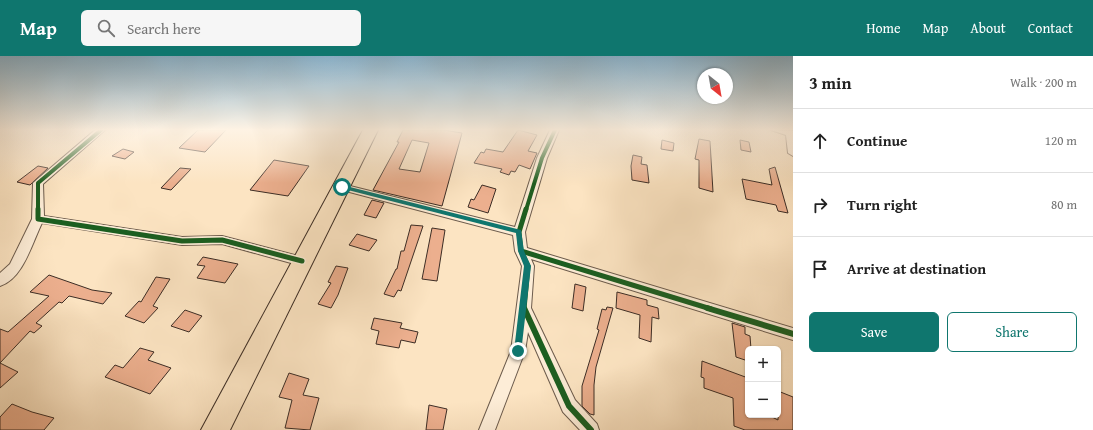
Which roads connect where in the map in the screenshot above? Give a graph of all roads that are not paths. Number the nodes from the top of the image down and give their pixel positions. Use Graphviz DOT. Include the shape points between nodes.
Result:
graph roads {
  1 [pos="80,147"];
  2 [pos="362,147"];
  3 [pos="547,147"];
  4 [pos="342,187"];
  5 [pos="38,219"];
  6 [pos="519,232"];
  7 [pos="521,251"];
  8 [pos="302,261"];
  9 [pos="0,281"];
  10 [pos="524,308"];
  11 [pos="793,334"];
  12 [pos="215,430"];
  13 [pos="487,430"];
  14 [pos="591,430"];
  1 -- 5 [label="street" via="38,183"];
  2 -- 4 [label="highway"];
  3 -- 6 [label="street"];
  4 -- 6 [label="street"];
  4 -- 8 [label="highway"];
  5 -- 8 [label="street" via="182,241 222,240"];
  5 -- 9 [label="street" via="15,267"];
  6 -- 7 [label="street"];
  7 -- 10 [label="street" via="528,266"];
  7 -- 11 [label="street"];
  8 -- 12 [label="highway"];
  10 -- 13 [label="street" via="518,351"];
  10 -- 14 [label="street" via="569,406"];
}
